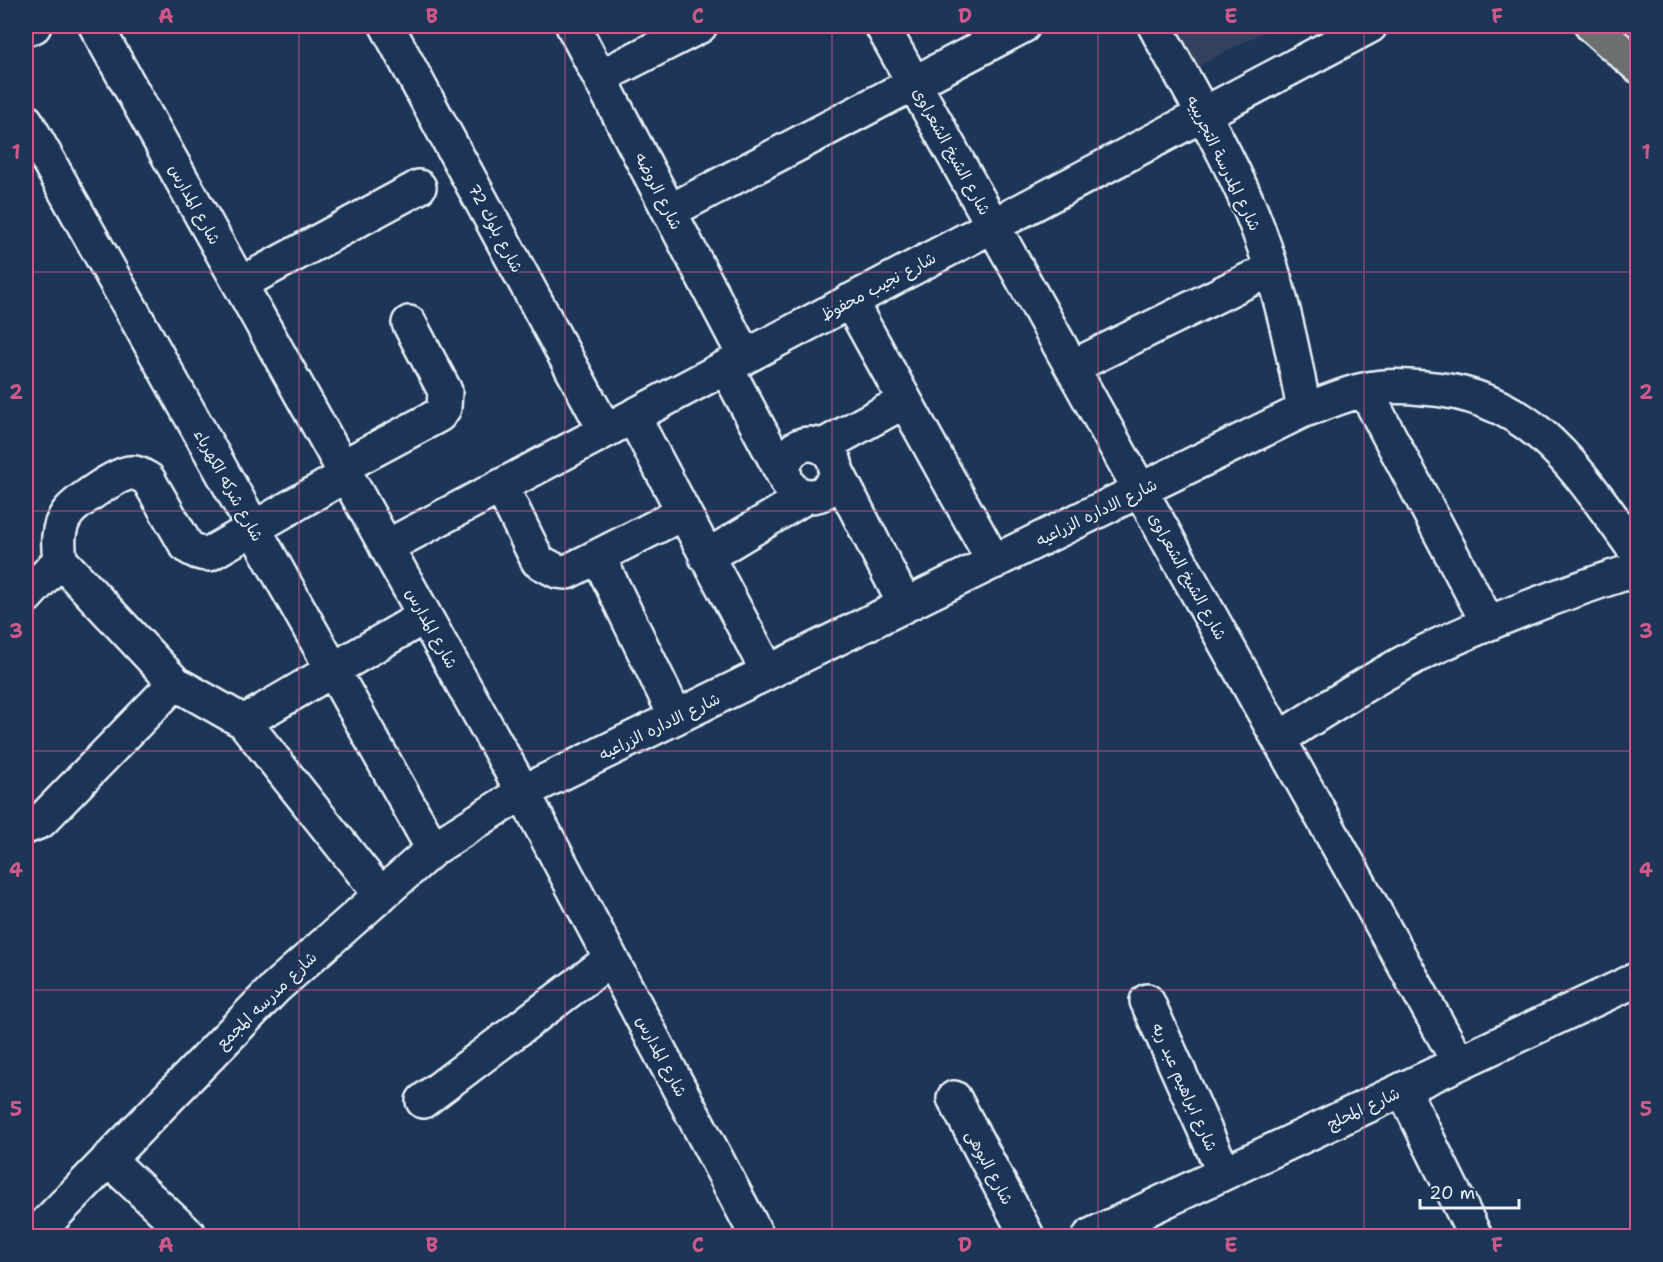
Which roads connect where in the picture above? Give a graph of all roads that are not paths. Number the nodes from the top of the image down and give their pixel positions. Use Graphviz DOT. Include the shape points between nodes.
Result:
graph roads {
  1 [pos="34,26"];
  2 [pos="96,26"];
  3 [pos="387,26"];
  4 [pos="573,26"];
  5 [pos="700,26"];
  6 [pos="882,26"];
  7 [pos="1023,26"];
  8 [pos="1155,26"];
  9 [pos="1370,26"];
  10 [pos="1592,26"];
  11 [pos="26,29"];
  12 [pos="1638,66"];
  13 [pos="600,77"];
  14 [pos="914,83"];
  15 [pos="1202,115"];
  16 [pos="26,121"];
  17 [pos="419,188"];
  18 [pos="670,211"];
  19 [pos="993,225"];
  20 [pos="1271,269"];
  21 [pos="240,284"];
  22 [pos="850,301"];
  23 [pos="409,323"];
  24 [pos="735,362"];
  25 [pos="1072,367"];
  26 [pos="1365,390"];
  27 [pos="905,401"];
  28 [pos="1304,410"];
  29 [pos="619,423"];
  30 [pos="830,459"];
  31 [pos="344,471"];
  32 [pos="501,486"];
  33 [pos="796,486"];
  34 [pos="1140,491"];
  35 [pos="683,513"];
  36 [pos="254,528"];
  37 [pos="386,547"];
  38 [pos="1638,554"];
  39 [pos="598,556"];
  40 [pos="706,557"];
  41 [pos="60,560"];
  42 [pos="994,562"];
  43 [pos="1638,569"];
  44 [pos="26,597"];
  45 [pos="905,605"];
  46 [pos="425,616"];
  47 [pos="1488,623"];
  48 [pos="333,670"];
  49 [pos="768,672"];
  50 [pos="175,683"];
  51 [pos="676,717"];
  52 [pos="244,722"];
  53 [pos="1279,739"];
  54 [pos="523,792"];
  55 [pos="26,827"];
  56 [pos="433,849"];
  57 [pos="381,895"];
  58 [pos="611,959"];
  59 [pos="1638,979"];
  60 [pos="1147,1000"];
  61 [pos="1459,1063"];
  62 [pos="1402,1089"];
  63 [pos="954,1098"];
  64 [pos="423,1101"];
  65 [pos="108,1159"];
  66 [pos="1224,1173"];
  67 [pos="1100,1234"];
  68 [pos="34,1236"];
  69 [pos="190,1236"];
  70 [pos="757,1236"];
  71 [pos="1027,1236"];
  72 [pos="1475,1236"];
  1 -- 11 [label="street"];
  2 -- 21 [label="street, شارع المدارس"];
  3 -- 29 [label="street, شارع بلوك 72"];
  4 -- 13 [label="street, شارع الروضه"];
  5 -- 13 [label="street"];
  6 -- 14 [label="street, شارع الشيخ الشعراوى"];
  7 -- 14 [label="street"];
  8 -- 15 [label="street, شارع المدرسة التجريبيه"];
  9 -- 15 [label="street, شارع نجيب محفوظ"];
  10 -- 12 [label="main road"];
  13 -- 18 [label="street, شارع الروضه"];
  14 -- 18 [label="street"];
  14 -- 19 [label="street, شارع الشيخ الشعراوى"];
  15 -- 19 [label="street, شارع نجيب محفوظ"];
  15 -- 20 [label="street, شارع المدرسة التجريبيه" via="1236,180"];
  16 -- 36 [label="street, شارع شركه الكهرباء"];
  17 -- 21 [label="street"];
  18 -- 24 [label="street, شارع الروضه"];
  19 -- 22 [label="street, شارع نجيب محفوظ"];
  19 -- 25 [label="street, شارع الشيخ الشعراوى"];
  20 -- 25 [label="street"];
  20 -- 28 [label="street, شارع المدرسة التجريبيه" via="1293,349"];
  21 -- 31 [label="street, شارع المدارس"];
  22 -- 24 [label="street, شارع نجيب محفوظ"];
  22 -- 27 [label="street"];
  23 -- 31 [label="street" via="445,391 444,408 439,415"];
  24 -- 29 [label="street, شارع نجيب محفوظ"];
  24 -- 33 [label="street, شارع الروضه"];
  25 -- 34 [label="street, شارع الشيخ الشعراوى"];
  26 -- 28 [label="street, شارع الاداره الزراعيه"];
  26 -- 38 [label="street, شارع الاداره الزراعيه" via="1396,386 1446,389 1494,404 1538,430 1574,466"];
  26 -- 47 [label="street"];
  27 -- 30 [label="street"];
  27 -- 42 [label="street"];
  28 -- 34 [label="street, شارع الاداره الزراعيه"];
  29 -- 32 [label="street, شارع نجيب محفوظ"];
  29 -- 35 [label="street, شارع بلوك 72"];
  30 -- 33 [label="street" via="834,482 827,490 818,495"];
  30 -- 33 [label="street" via="813,443 794,449 784,466"];
  30 -- 45 [label="street"];
  31 -- 36 [label="street"];
  31 -- 37 [label="street, شارع المدارس"];
  32 -- 37 [label="street, شارع نجيب محفوظ"];
  32 -- 39 [label="street" via="538,561 547,568 567,572"];
  33 -- 40 [label="street"];
  34 -- 42 [label="street, شارع الاداره الزراعيه"];
  34 -- 53 [label="street, شارع الشيخ الشعراوى"];
  35 -- 39 [label="street"];
  35 -- 40 [label="street, شارع بلوك 72"];
  36 -- 41 [label="street" via="209,554 196,552 186,545 148,479 130,473 76,503 66,515 58,544"];
  36 -- 48 [label="street, شارع شركه الكهرباء"];
  37 -- 46 [label="street, شارع المدارس"];
  39 -- 51 [label="street"];
  40 -- 49 [label="street, شارع بلوك 72"];
  41 -- 44 [label="street"];
  41 -- 50 [label="street"];
  42 -- 45 [label="street, شارع الاداره الزراعيه"];
  43 -- 47 [label="street"];
  45 -- 49 [label="street, شارع الاداره الزراعيه"];
  46 -- 48 [label="street"];
  46 -- 54 [label="street, شارع المدارس"];
  47 -- 53 [label="street" via="1416,657"];
  48 -- 52 [label="street"];
  48 -- 56 [label="street, شارع شركه الكهرباء"];
  49 -- 51 [label="street, شارع الاداره الزراعيه"];
  50 -- 52 [label="street"];
  50 -- 55 [label="street" via="41,821"];
  51 -- 54 [label="street, شارع الاداره الزراعيه"];
  52 -- 57 [label="street"];
  53 -- 61 [label="street, شارع الشيخ الشعراوى"];
  54 -- 56 [label="street, شارع مدرسه المجمع"];
  54 -- 58 [label="street, شارع المدارس"];
  56 -- 57 [label="street, شارع مدرسه المجمع"];
  57 -- 65 [label="street, شارع مدرسه المجمع" via="276,987"];
  58 -- 64 [label="street"];
  58 -- 70 [label="street, شارع المدارس"];
  59 -- 61 [label="street, شارع المحلج"];
  60 -- 66 [label="street, شارع ابراهيم عبد ربه"];
  61 -- 62 [label="street, شارع المحلج"];
  62 -- 66 [label="street, شارع المحلج"];
  62 -- 72 [label="street"];
  63 -- 71 [label="street, شارع البوهى"];
  65 -- 68 [label="street, شارع مدرسه المجمع"];
  65 -- 69 [label="street"];
  66 -- 67 [label="street, شارع المحلج"];
}
